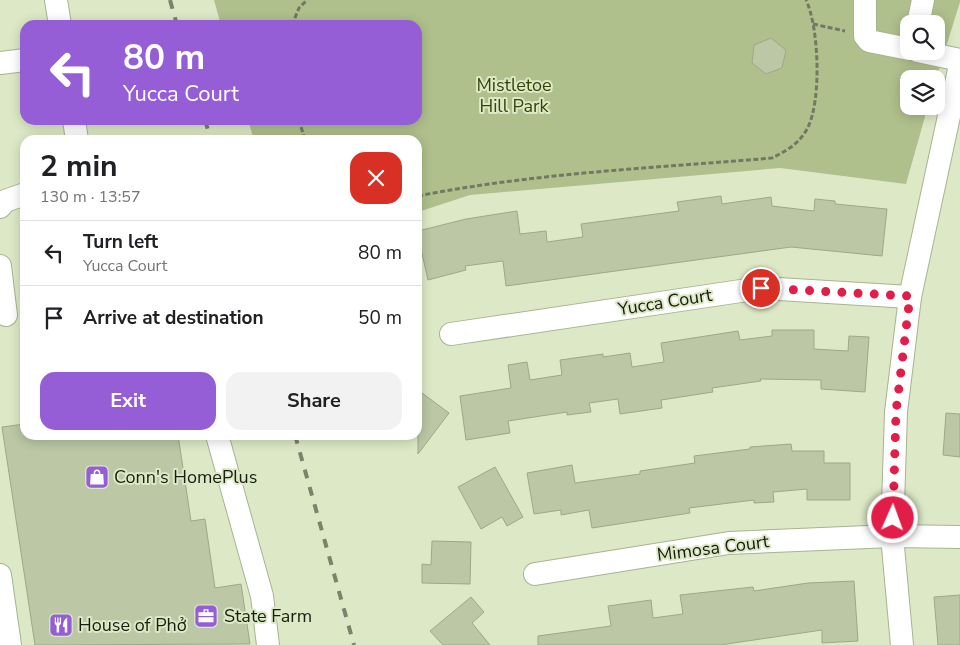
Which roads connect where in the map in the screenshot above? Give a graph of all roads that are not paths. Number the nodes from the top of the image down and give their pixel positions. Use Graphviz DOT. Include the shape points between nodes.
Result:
graph roads {
  1 [pos="56,0"];
  2 [pos="865,0"];
  3 [pos="923,0"];
  4 [pos="920,15"];
  5 [pos="59,20"];
  6 [pos="900,47"];
  7 [pos="945,57"];
  8 [pos="960,60"];
  9 [pos="20,61"];
  10 [pos="0,63"];
  11 [pos="960,66"];
  12 [pos="20,196"];
  13 [pos="0,206"];
  14 [pos="0,266"];
  15 [pos="910,296"];
  16 [pos="10,315"];
  17 [pos="451,334"];
  18 [pos="218,440"];
  19 [pos="892,536"];
  20 [pos="960,537"];
  21 [pos="535,574"];
  22 [pos="0,580"];
  23 [pos="6,638"];
  24 [pos="268,645"];
  25 [pos="902,645"];
  1 -- 5 [label="street"];
  2 -- 6 [label="street" via="866,36 869,41"];
  3 -- 4 [label="street"];
  7 -- 8 [label="street"];
  9 -- 10 [label="street"];
  11 -- 15 [label="street"];
  12 -- 13 [label="street"];
  14 -- 16 [label="street"];
  15 -- 17 [label="street, Yucca Court" via="761,288"];
  15 -- 19 [label="street" via="896,412"];
  18 -- 24 [label="street" via="262,596"];
  19 -- 20 [label="street, Mimosa Court"];
  19 -- 21 [label="street, Mimosa Court" via="729,543"];
  19 -- 25 [label="street"];
  22 -- 23 [label="street"];
}
